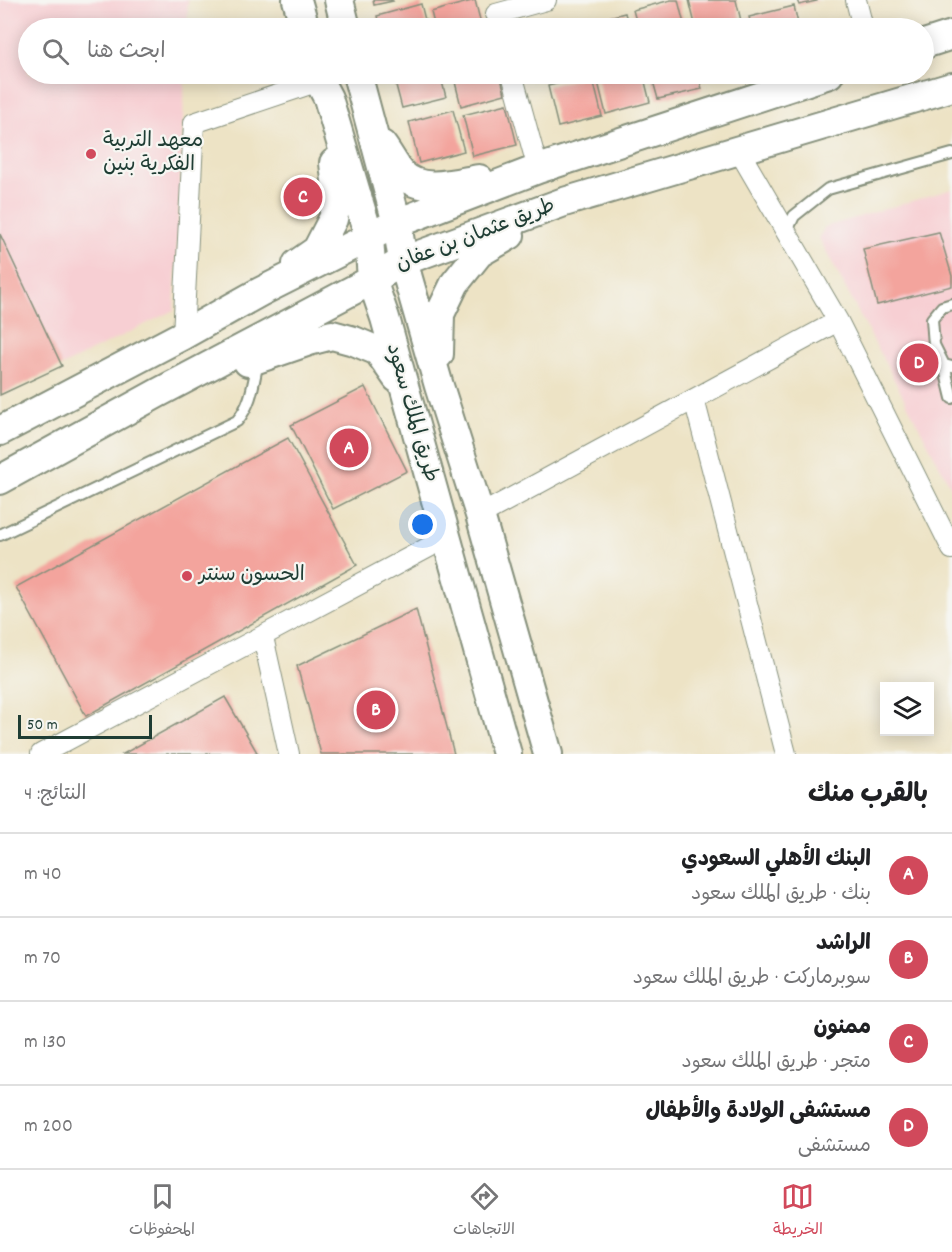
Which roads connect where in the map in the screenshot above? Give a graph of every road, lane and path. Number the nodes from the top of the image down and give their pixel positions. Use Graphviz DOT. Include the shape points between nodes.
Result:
graph roads {
  1 [pos="297,0"];
  2 [pos="339,0"];
  3 [pos="546,0"];
  4 [pos="856,0"];
  5 [pos="496,14"];
  6 [pos="302,18"];
  7 [pos="344,18"];
  8 [pos="860,18"];
  9 [pos="952,35"];
  10 [pos="934,41"];
  11 [pos="322,84"];
  12 [pos="360,84"];
  13 [pos="514,84"];
  14 [pos="799,84"];
  15 [pos="952,87"];
  16 [pos="371,128"];
  17 [pos="739,151"];
  18 [pos="952,154"];
  19 [pos="535,171"];
  20 [pos="564,202"];
  21 [pos="397,223"];
  22 [pos="786,233"];
  23 [pos="369,237"];
  24 [pos="403,261"];
  25 [pos="372,280"];
  26 [pos="260,292"];
  27 [pos="952,304"];
  28 [pos="838,321"];
  29 [pos="183,335"];
  30 [pos="259,358"];
  31 [pos="948,366"];
  32 [pos="439,386"];
  33 [pos="158,393"];
  34 [pos="952,398"];
  35 [pos="694,399"];
  36 [pos="413,419"];
  37 [pos="0,431"];
  38 [pos="0,480"];
  39 [pos="480,515"];
  40 [pos="0,535"];
  41 [pos="446,538"];
  42 [pos="952,549"];
  43 [pos="263,636"];
  44 [pos="41,754"];
  45 [pos="289,754"];
  46 [pos="507,754"];
  47 [pos="548,754"];
  48 [pos="786,754"];
  1 -- 6 [label="main road"];
  2 -- 7 [label="main road"];
  3 -- 5 [label="street"];
  4 -- 8 [label="street"];
  9 -- 10 [label="main road"];
  11 -- 23 [label="main road, طريق الملك سعود"];
  11 -- 26 [label="main road" via="338,197 333,219 317,250"];
  11 -- 29 [label="street" via="194,123"];
  12 -- 16 [label="main road, طريق الملك سعود"];
  13 -- 19 [label="street"];
  14 -- 19 [label="main road, طريق عثمان بن عفان"];
  15 -- 17 [label="main road, طريق عثمان بن عفان"];
  16 -- 19 [label="main road" via="402,175 420,185"];
  16 -- 21 [label="main road, طريق الملك سعود"];
  17 -- 20 [label="main road, طريق عثمان بن عفان"];
  17 -- 22 [label="street"];
  18 -- 22 [label="lane" via="828,189 795,216"];
  19 -- 21 [label="main road, طريق عثمان بن عفان"];
  20 -- 24 [label="main road, طريق عثمان بن عفان"];
  20 -- 32 [label="main road" via="480,253 455,283 440,314"];
  21 -- 23 [label="main road, طريق عثمان بن عفان"];
  21 -- 24 [label="main road, طريق الملك سعود"];
  22 -- 28 [label="street"];
  23 -- 25 [label="main road, طريق الملك سعود"];
  23 -- 26 [label="main road, طريق عثمان بن عفان"];
  24 -- 25 [label="main road, طريق عثمان بن عفان"];
  24 -- 32 [label="main road, طريق الملك سعود"];
  25 -- 33 [label="main road, طريق عثمان بن عفان"];
  25 -- 36 [label="main road, طريق الملك سعود"];
  26 -- 29 [label="main road, طريق عثمان بن عفان"];
  27 -- 31 [label="lane" via="942,307 932,319 933,345"];
  28 -- 35 [label="street"];
  28 -- 42 [label="street"];
  29 -- 37 [label="main road, طريق عثمان بن عفان"];
  30 -- 33 [label="main road"];
  30 -- 36 [label="main road" via="332,335 354,341 378,351 397,376"];
  30 -- 40 [label="lane" via="250,399 237,422"];
  31 -- 34 [label="lane"];
  32 -- 39 [label="main road, طريق الملك سعود"];
  33 -- 38 [label="main road, طريق عثمان بن عفان"];
  35 -- 39 [label="street"];
  35 -- 48 [label="street"];
  36 -- 41 [label="main road, طريق الملك سعود"];
  39 -- 47 [label="main road, طريق الملك سعود"];
  41 -- 43 [label="street"];
  41 -- 46 [label="main road, طريق الملك سعود"];
  43 -- 44 [label="street"];
  43 -- 45 [label="street"];
}
